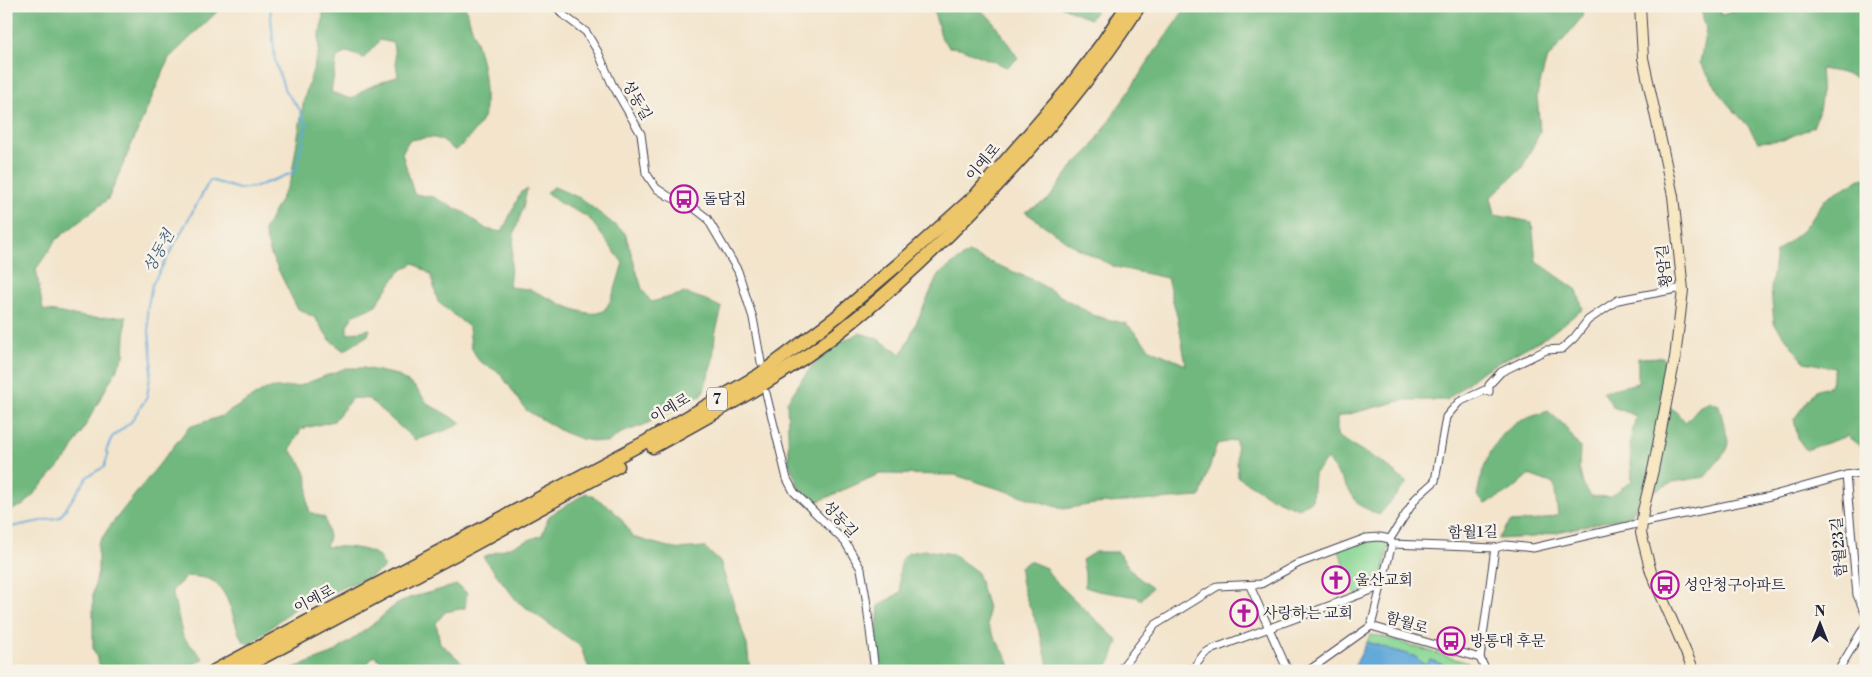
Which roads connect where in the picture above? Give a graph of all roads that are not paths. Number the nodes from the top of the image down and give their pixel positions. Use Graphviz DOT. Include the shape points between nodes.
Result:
graph roads {
  1 [pos="556,6"];
  2 [pos="1125,6"];
  3 [pos="1139,6"];
  4 [pos="1147,6"];
  5 [pos="1640,6"];
  6 [pos="1106,46"];
  7 [pos="1683,290"];
  8 [pos="761,362"];
  9 [pos="766,393"];
  10 [pos="1866,472"];
  11 [pos="1846,475"];
  12 [pos="1641,523"];
  13 [pos="1391,541"];
  14 [pos="1495,548"];
  15 [pos="1250,586"];
  16 [pos="1380,587"];
  17 [pos="1866,615"];
  18 [pos="1866,624"];
  19 [pos="1371,626"];
  20 [pos="1268,628"];
  21 [pos="1480,658"];
  22 [pos="214,671"];
  23 [pos="237,671"];
  24 [pos="875,671"];
  25 [pos="1119,671"];
  26 [pos="1191,671"];
  27 [pos="1288,671"];
  28 [pos="1308,671"];
  29 [pos="1486,671"];
  30 [pos="1694,671"];
  31 [pos="1838,671"];
  1 -- 8 [label="street, 성동길" via="586,32 594,46 641,134 646,173 656,188 707,218 738,271 753,318"];
  2 -- 6 [label="highway"];
  3 -- 6 [label="highway, 이예로 / 7"];
  4 -- 6 [label="highway"];
  5 -- 7 [label="street, 황암길" via="1643,58 1673,196"];
  6 -- 22 [label="highway, 이예로 / 7" via="976,195 835,318 759,375 647,441"];
  6 -- 23 [label="highway, 이예로 / 7" via="1074,97 994,188 951,233 842,329 779,373 694,424"];
  7 -- 12 [label="street, 황암길" via="1675,358"];
  7 -- 13 [label="street, 함월로" via="1618,300 1588,320 1562,349 1546,350 1501,372 1489,385 1489,392 1485,390 1460,402 1446,417 1435,481 1416,498"];
  9 -- 24 [label="street, 성동길" via="787,479 794,492 845,542 861,569"];
  10 -- 11 [label="street, 함월1길"];
  11 -- 12 [label="street, 함월1길" via="1766,497"];
  11 -- 17 [label="street, 함월23길" via="1857,595"];
  12 -- 14 [label="street, 함월1길" via="1533,548 1506,545"];
  12 -- 30 [label="street" via="1651,572"];
  13 -- 14 [label="street, 함월1길"];
  13 -- 15 [label="street, 함월1길" via="1380,537 1366,538 1299,563 1261,584"];
  13 -- 16 [label="street, 함월로"];
  14 -- 21 [label="street"];
  15 -- 20 [label="street"];
  15 -- 25 [label="street, 함월1길" via="1218,586 1155,625"];
  16 -- 19 [label="street, 함월로"];
  16 -- 20 [label="street"];
  18 -- 31 [label="street"];
  19 -- 21 [label="street, 함월로"];
  19 -- 28 [label="street, 함월로"];
  20 -- 26 [label="street" via="1210,650"];
  20 -- 27 [label="street"];
  21 -- 29 [label="street"];
}
